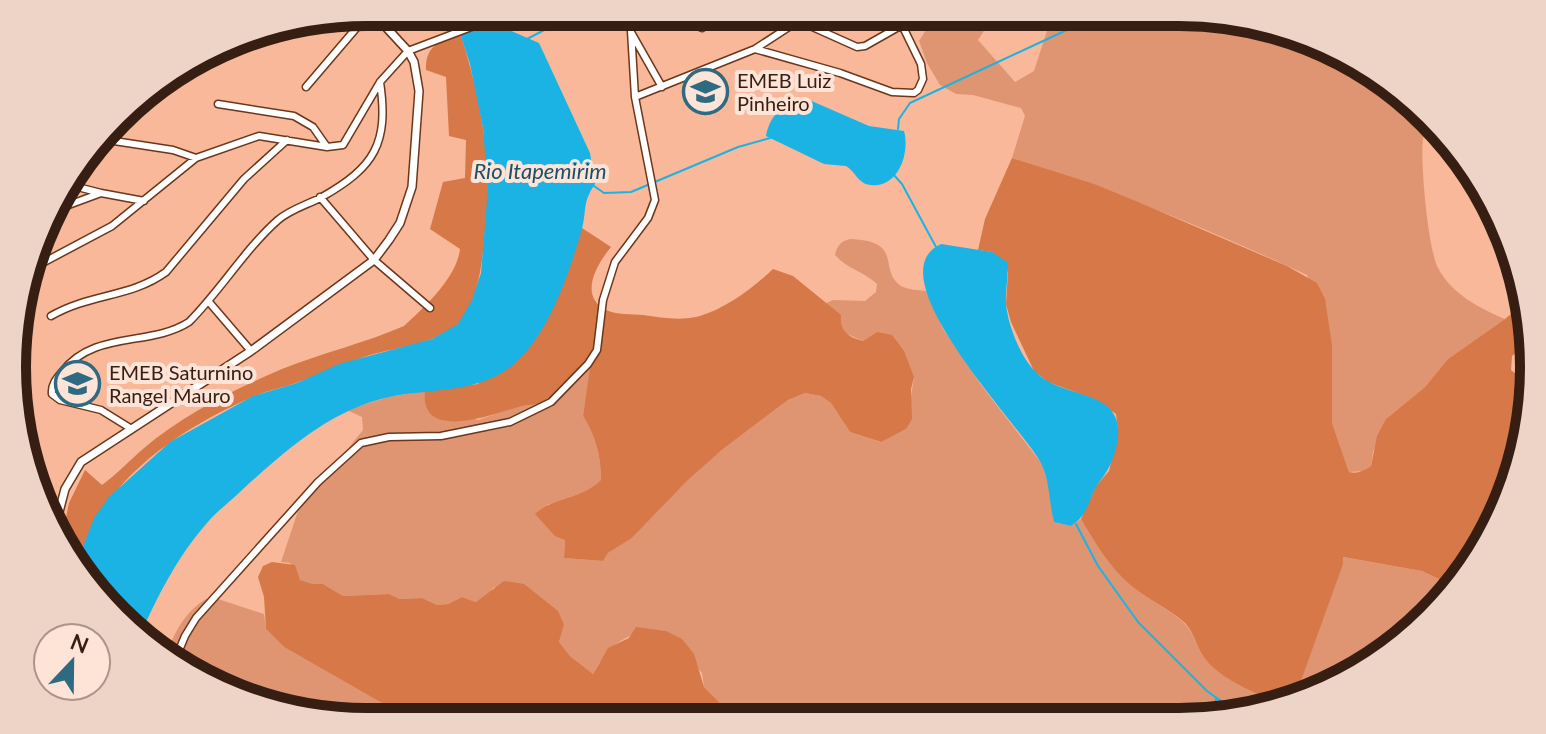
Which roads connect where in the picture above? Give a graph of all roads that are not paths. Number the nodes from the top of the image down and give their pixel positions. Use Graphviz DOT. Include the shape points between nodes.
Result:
graph roads {
  1 [pos="359,26"];
  2 [pos="384,26"];
  3 [pos="472,26"];
  4 [pos="630,26"];
  5 [pos="698,26"];
  6 [pos="791,26"];
  7 [pos="810,26"];
  8 [pos="900,26"];
  9 [pos="903,26"];
  10 [pos="702,28"];
  11 [pos="631,31"];
  12 [pos="755,49"];
  13 [pos="408,51"];
  14 [pos="380,82"];
  15 [pos="306,87"];
  16 [pos="662,87"];
  17 [pos="635,97"];
  18 [pos="218,104"];
  19 [pos="287,140"];
  20 [pos="112,141"];
  21 [pos="327,147"];
  22 [pos="196,158"];
  23 [pos="78,187"];
  24 [pos="101,193"];
  25 [pos="320,197"];
  26 [pos="144,201"];
  27 [pos="67,206"];
  28 [pos="374,260"];
  29 [pos="42,263"];
  30 [pos="209,302"];
  31 [pos="430,308"];
  32 [pos="51,316"];
  33 [pos="251,351"];
  34 [pos="130,428"];
  35 [pos="59,513"];
  36 [pos="179,651"];
  1 -- 15 [label="street"];
  2 -- 13 [label="street"];
  3 -- 13 [label="street"];
  4 -- 11 [label="street"];
  5 -- 10 [label="street"];
  6 -- 12 [label="street"];
  7 -- 8 [label="street" via="852,46 865,46"];
  9 -- 12 [label="street" via="923,73 918,90 909,94"];
  11 -- 16 [label="street"];
  11 -- 17 [label="street"];
  12 -- 16 [label="street"];
  13 -- 14 [label="street"];
  13 -- 28 [label="street" via="419,91 412,187 400,223"];
  14 -- 21 [label="street" via="347,142"];
  14 -- 25 [label="street" via="383,130 376,151 352,177"];
  16 -- 17 [label="street"];
  17 -- 36 [label="street" via="655,200 615,262 603,300 597,350 588,364 541,409 489,428 373,439 351,450 196,618"];
  18 -- 21 [label="street" via="294,116 313,127"];
  19 -- 21 [label="street"];
  19 -- 22 [label="street" via="251,137"];
  19 -- 32 [label="street" via="244,179 151,283 89,299"];
  20 -- 22 [label="street"];
  22 -- 26 [label="street"];
  23 -- 24 [label="street"];
  24 -- 26 [label="street"];
  24 -- 27 [label="street"];
  25 -- 28 [label="street"];
  25 -- 30 [label="street" via="278,220"];
  26 -- 29 [label="street" via="112,226"];
  28 -- 31 [label="street"];
  28 -- 33 [label="street"];
  30 -- 33 [label="street"];
  30 -- 34 [label="street" via="175,331 81,354 52,385 52,394 60,400 101,410"];
  33 -- 34 [label="street"];
  34 -- 35 [label="street" via="72,474"];
}
